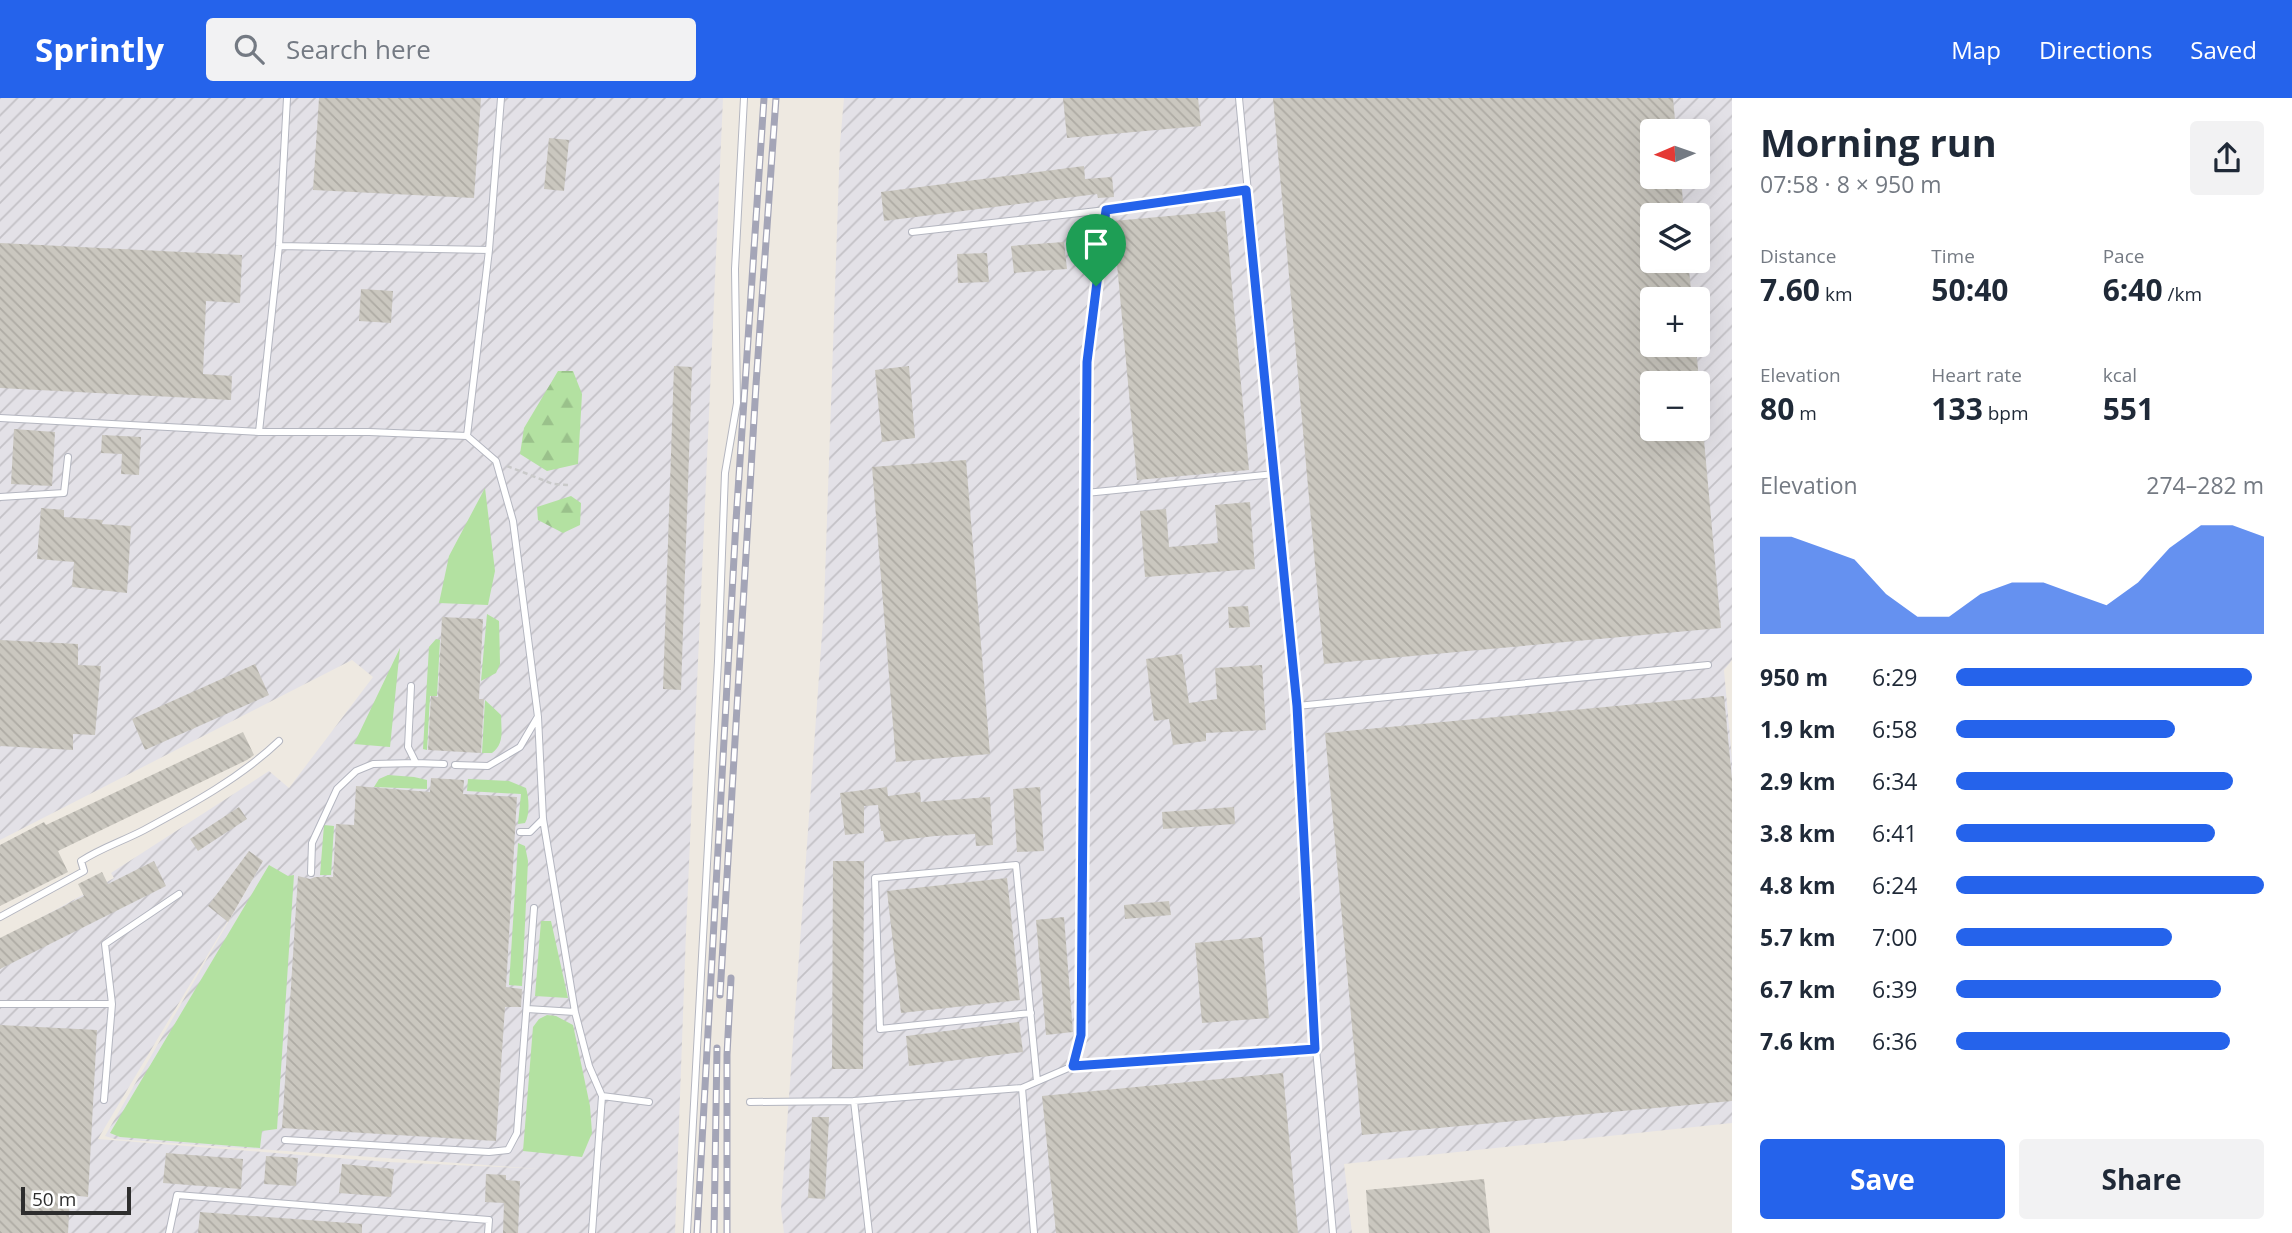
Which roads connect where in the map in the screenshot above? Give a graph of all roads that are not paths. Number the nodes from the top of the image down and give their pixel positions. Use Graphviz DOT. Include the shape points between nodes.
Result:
graph roads {
  1 [pos="287,98"];
  2 [pos="501,98"];
  3 [pos="744,98"];
  4 [pos="1239,98"];
  5 [pos="1246,190"];
  6 [pos="1106,210"];
  7 [pos="912,232"];
  8 [pos="279,246"];
  9 [pos="489,250"];
  10 [pos="0,418"];
  11 [pos="259,432"];
  12 [pos="467,436"];
  13 [pos="68,457"];
  14 [pos="1274,474"];
  15 [pos="1086,492"];
  16 [pos="0,497"];
  17 [pos="1709,665"];
  18 [pos="411,686"];
  19 [pos="1297,706"];
  20 [pos="538,717"];
  21 [pos="279,741"];
  22 [pos="416,763"];
  23 [pos="444,764"];
  24 [pos="455,765"];
  25 [pos="543,819"];
  26 [pos="520,832"];
  27 [pos="311,873"];
  28 [pos="178,894"];
  29 [pos="534,908"];
  30 [pos="0,917"];
  31 [pos="0,1004"];
  32 [pos="112,1004"];
  33 [pos="527,1009"];
  34 [pos="575,1012"];
  35 [pos="1031,1013"];
  36 [pos="1315,1049"];
  37 [pos="1073,1066"];
  38 [pos="1037,1081"];
  39 [pos="1022,1088"];
  40 [pos="602,1096"];
  41 [pos="104,1100"];
  42 [pos="854,1101"];
  43 [pos="649,1102"];
  44 [pos="750,1102"];
  45 [pos="285,1140"];
  46 [pos="169,1233"];
  47 [pos="488,1233"];
  48 [pos="592,1233"];
  49 [pos="687,1233"];
  50 [pos="869,1233"];
  51 [pos="1034,1233"];
  52 [pos="1333,1233"];
  1 -- 8 [label="lane"];
  2 -- 9 [label="lane"];
  3 -- 49 [label="lane" via="735,268 737,403 725,473"];
  4 -- 5 [label="lane"];
  5 -- 6 [label="lane"];
  5 -- 14 [label="lane"];
  6 -- 7 [label="lane"];
  6 -- 15 [label="lane" via="1087,362"];
  8 -- 9 [label="lane"];
  8 -- 11 [label="lane"];
  9 -- 12 [label="lane"];
  10 -- 11 [label="lane"];
  11 -- 12 [label="lane"];
  12 -- 20 [label="lane" via="496,461 513,521"];
  13 -- 16 [label="lane" via="64,493"];
  14 -- 15 [label="lane"];
  14 -- 19 [label="lane"];
  15 -- 37 [label="lane" via="1081,1035"];
  17 -- 19 [label="lane"];
  18 -- 22 [label="lane" via="408,747"];
  19 -- 36 [label="lane"];
  20 -- 24 [label="lane" via="520,747 488,766"];
  20 -- 25 [label="lane"];
  21 -- 30 [label="lane" via="231,781 93,853 80,861 84,871"];
  22 -- 23 [label="lane"];
  22 -- 27 [label="lane" via="373,764 356,771 337,789 312,843"];
  25 -- 26 [label="lane" via="530,832"];
  25 -- 34 [label="lane"];
  28 -- 32 [label="lane" via="105,944"];
  29 -- 33 [label="lane"];
  31 -- 32 [label="lane"];
  32 -- 41 [label="lane"];
  33 -- 34 [label="lane"];
  33 -- 45 [label="lane" via="517,1133 508,1150"];
  34 -- 40 [label="lane"];
  35 -- 35 [label="lane" via="1016,865 875,878 880,1029"];
  35 -- 38 [label="lane"];
  36 -- 37 [label="lane"];
  36 -- 52 [label="lane"];
  37 -- 38 [label="lane"];
  38 -- 39 [label="lane"];
  39 -- 42 [label="lane"];
  39 -- 51 [label="lane"];
  40 -- 43 [label="lane"];
  40 -- 48 [label="lane"];
  42 -- 44 [label="lane"];
  42 -- 50 [label="lane"];
  46 -- 47 [label="lane" via="177,1195 489,1220"];
}
